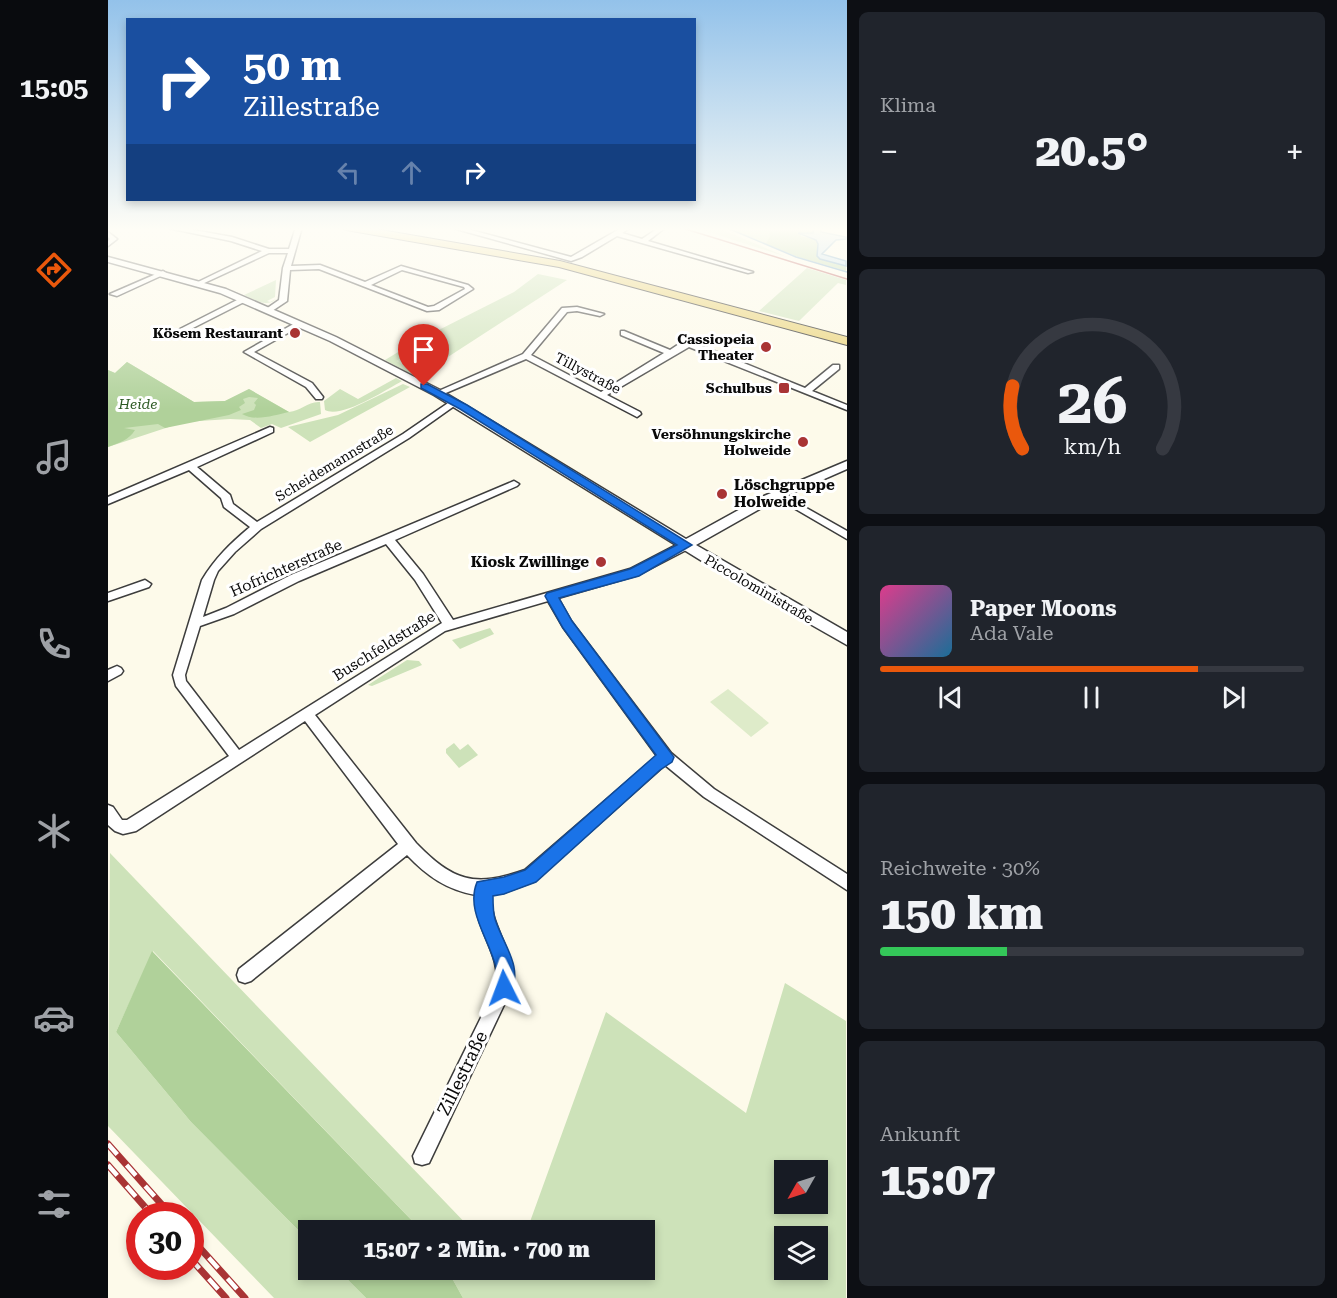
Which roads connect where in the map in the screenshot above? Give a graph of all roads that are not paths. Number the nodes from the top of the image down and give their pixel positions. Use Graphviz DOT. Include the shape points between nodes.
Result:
graph roads {
  1 [pos="129,288"];
  2 [pos="212,288"];
  3 [pos="284,288"];
  4 [pos="372,288"];
  5 [pos="469,288"];
  6 [pos="659,288"];
  7 [pos="114,294"];
  8 [pos="244,300"];
  9 [pos="269,311"];
  10 [pos="600,315"];
  11 [pos="300,324"];
  12 [pos="184,329"];
  13 [pos="624,333"];
  14 [pos="846,341"];
  15 [pos="670,353"];
  16 [pos="526,356"];
  17 [pos="836,367"];
  18 [pos="806,392"];
  19 [pos="438,393"];
  20 [pos="601,394"];
  21 [pos="319,397"];
  22 [pos="454,402"];
  23 [pos="846,408"];
  24 [pos="637,414"];
  25 [pos="270,429"];
  26 [pos="846,464"];
  27 [pos="190,466"];
  28 [pos="514,484"];
  29 [pos="778,495"];
  30 [pos="108,501"];
  31 [pos="257,527"];
  32 [pos="846,536"];
  33 [pos="389,540"];
  34 [pos="686,545"];
  35 [pos="146,584"];
  36 [pos="551,596"];
  37 [pos="108,597"];
  38 [pos="195,622"];
  39 [pos="449,624"];
  40 [pos="846,639"];
  41 [pos="307,714"];
  42 [pos="666,757"];
  43 [pos="238,758"];
  44 [pos="108,812"];
  45 [pos="408,845"];
  46 [pos="846,884"];
  47 [pos="484,888"];
  48 [pos="245,975"];
  49 [pos="422,1156"];
  1 -- 7 [label="street"];
  2 -- 8 [label="street, Piccoloministraße"];
  3 -- 9 [label="street" via="283,301"];
  4 -- 5 [label="street" via="432,309"];
  6 -- 14 [label="main road"];
  8 -- 9 [label="street, Piccoloministraße"];
  8 -- 12 [label="street"];
  9 -- 11 [label="street, Piccoloministraße"];
  10 -- 16 [label="street" via="565,310"];
  11 -- 19 [label="street, Piccoloministraße"];
  11 -- 21 [label="street" via="248,352 309,386"];
  13 -- 15 [label="street"];
  15 -- 18 [label="street" via="694,345"];
  15 -- 20 [label="street"];
  16 -- 19 [label="street"];
  16 -- 20 [label="street, Tillystraße"];
  17 -- 18 [label="street"];
  18 -- 23 [label="street"];
  19 -- 22 [label="street, Piccoloministraße"];
  20 -- 24 [label="street, Tillystraße"];
  22 -- 31 [label="street, Scheidemannstraße"];
  22 -- 34 [label="street, Piccoloministraße"];
  25 -- 27 [label="street"];
  26 -- 29 [label="street, Buschfeldstraße"];
  27 -- 30 [label="street"];
  27 -- 31 [label="street" via="226,497 228,505"];
  28 -- 33 [label="street, Hofrichterstraße"];
  29 -- 32 [label="street"];
  29 -- 34 [label="street, Buschfeldstraße"];
  31 -- 38 [label="street, Scheidemannstraße" via="214,569"];
  33 -- 38 [label="street, Hofrichterstraße" via="290,580 211,620"];
  33 -- 39 [label="street"];
  34 -- 36 [label="street, Buschfeldstraße" via="634,572"];
  34 -- 40 [label="street, Piccoloministraße"];
  35 -- 37 [label="street"];
  36 -- 39 [label="street, Buschfeldstraße"];
  36 -- 42 [label="street" via="567,624"];
  38 -- 43 [label="street, Scheidemannstraße" via="180,682"];
  39 -- 41 [label="street, Buschfeldstraße"];
  41 -- 43 [label="street, Buschfeldstraße"];
  41 -- 45 [label="street"];
  42 -- 46 [label="street" via="709,793"];
  42 -- 47 [label="street" via="530,876 504,886"];
  43 -- 44 [label="street, Buschfeldstraße" via="124,829"];
  45 -- 47 [label="street" via="435,873 465,886"];
  45 -- 48 [label="street"];
  47 -- 49 [label="street, Zillestraße" via="485,917 507,978"];
}
